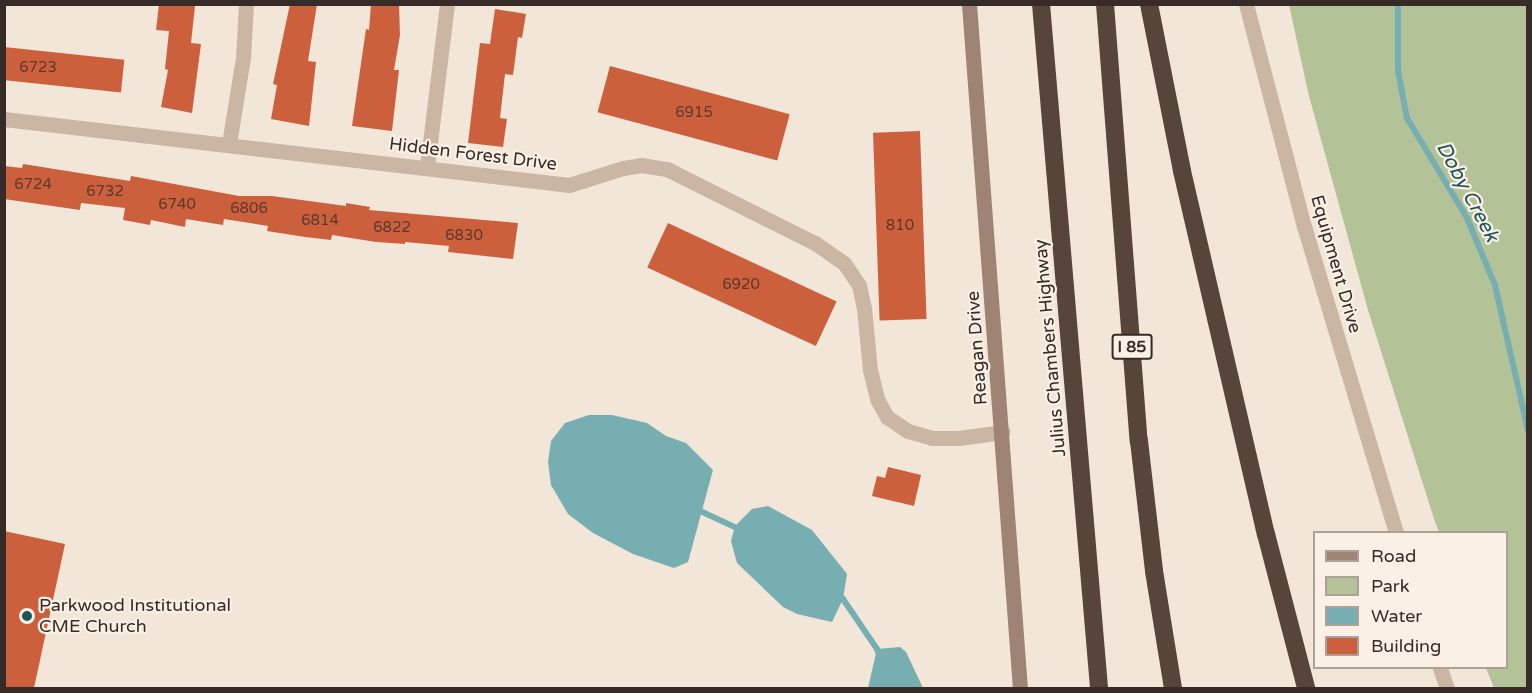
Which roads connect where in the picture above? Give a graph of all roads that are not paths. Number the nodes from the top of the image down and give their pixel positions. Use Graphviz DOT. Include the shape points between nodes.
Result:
graph roads {
  1 [pos="246,4"];
  2 [pos="447,4"];
  3 [pos="969,4"];
  4 [pos="1041,4"];
  5 [pos="1105,4"];
  6 [pos="1149,4"];
  7 [pos="1246,4"];
  8 [pos="4,119"];
  9 [pos="229,144"];
  10 [pos="427,167"];
  11 [pos="1003,432"];
  12 [pos="1396,531"];
  13 [pos="1440,669"];
  14 [pos="1020,688"];
  15 [pos="1099,688"];
  16 [pos="1173,688"];
  17 [pos="1306,688"];
  18 [pos="1448,688"];
  1 -- 9 [label="street" via="243,58"];
  2 -- 10 [label="street"];
  3 -- 11 [label="street, Reagan Drive"];
  4 -- 15 [label="highway, Julius Chambers Highway"];
  5 -- 16 [label="highway, I 85" via="1139,441"];
  6 -- 17 [label="highway" via="1182,171"];
  7 -- 12 [label="street, Equipment Drive" via="1304,226"];
  8 -- 9 [label="street, Hidden Forest Drive"];
  9 -- 10 [label="street, Hidden Forest Drive"];
  10 -- 11 [label="street, Hidden Forest Drive" via="569,185 623,168 667,168 815,243 843,263 859,285 870,370 877,399 887,417 908,431 932,438"];
  11 -- 14 [label="street, Reagan Drive"];
  13 -- 18 [label="street"];
}
